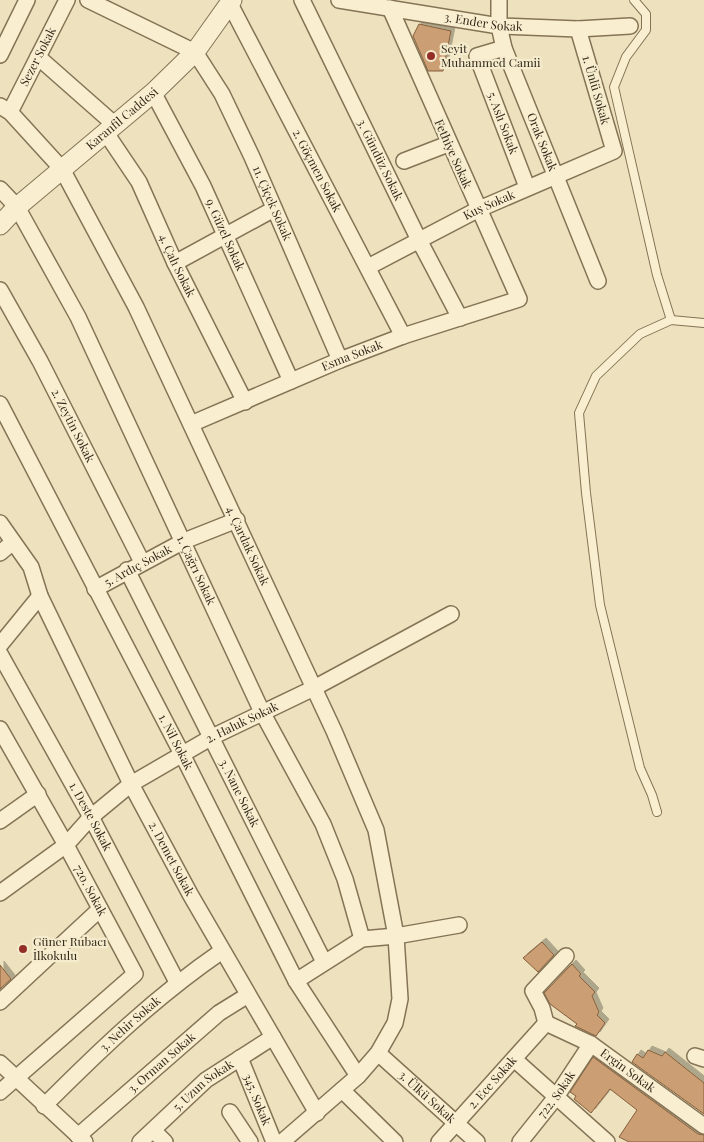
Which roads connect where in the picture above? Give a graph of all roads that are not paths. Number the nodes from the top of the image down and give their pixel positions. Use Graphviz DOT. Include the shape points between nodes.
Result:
graph roads {
  1 [pos="26,0"];
  2 [pos="67,0"];
  3 [pos="88,0"];
  4 [pos="302,0"];
  5 [pos="339,0"];
  6 [pos="500,0"];
  7 [pos="634,0"];
  8 [pos="231,2"];
  9 [pos="390,8"];
  10 [pos="499,26"];
  11 [pos="630,26"];
  12 [pos="578,29"];
  13 [pos="504,48"];
  14 [pos="195,52"];
  15 [pos="0,55"];
  16 [pos="38,57"];
  17 [pos="153,92"];
  18 [pos="5,109"];
  19 [pos="110,128"];
  20 [pos="448,144"];
  21 [pos="614,151"];
  22 [pos="404,161"];
  23 [pos="62,169"];
  24 [pos="556,175"];
  25 [pos="527,187"];
  26 [pos="0,189"];
  27 [pos="18,208"];
  28 [pos="274,208"];
  29 [pos="477,210"];
  30 [pos="0,225"];
  31 [pos="225,236"];
  32 [pos="419,240"];
  33 [pos="175,263"];
  34 [pos="368,267"];
  35 [pos="598,281"];
  36 [pos="0,290"];
  37 [pos="519,299"];
  38 [pos="460,318"];
  39 [pos="671,320"];
  40 [pos="704,323"];
  41 [pos="403,336"];
  42 [pos="340,360"];
  43 [pos="291,381"];
  44 [pos="245,402"];
  45 [pos="0,404"];
  46 [pos="191,424"];
  47 [pos="237,520"];
  48 [pos="0,523"];
  49 [pos="184,541"];
  50 [pos="13,542"];
  51 [pos="0,553"];
  52 [pos="142,562"];
  53 [pos="127,570"];
  54 [pos="95,589"];
  55 [pos="40,596"];
  56 [pos="451,614"];
  57 [pos="0,645"];
  58 [pos="0,654"];
  59 [pos="314,688"];
  60 [pos="262,712"];
  61 [pos="2,737"];
  62 [pos="212,737"];
  63 [pos="182,754"];
  64 [pos="131,784"];
  65 [pos="38,794"];
  66 [pos="657,812"];
  67 [pos="91,818"];
  68 [pos="0,821"];
  69 [pos="66,845"];
  70 [pos="0,893"];
  71 [pos="100,909"];
  72 [pos="459,925"];
  73 [pos="396,936"];
  74 [pos="362,939"];
  75 [pos="222,951"];
  76 [pos="566,956"];
  77 [pos="324,962"];
  78 [pos="296,981"];
  79 [pos="177,982"];
  80 [pos="248,995"];
  81 [pos="0,1002"];
  82 [pos="546,1023"];
  83 [pos="273,1038"];
  84 [pos="591,1044"];
  85 [pos="378,1053"];
  86 [pos="240,1058"];
  87 [pos="514,1059"];
  88 [pos="0,1062"];
  89 [pos="358,1076"];
  90 [pos="15,1078"];
  91 [pos="342,1090"];
  92 [pos="0,1092"];
  93 [pos="556,1098"];
  94 [pos="44,1106"];
  95 [pos="230,1112"];
  96 [pos="316,1113"];
  97 [pos="456,1122"];
  98 [pos="704,1126"];
  99 [pos="153,1130"];
  100 [pos="81,1139"];
  101 [pos="600,1140"];
  102 [pos="140,1142"];
  103 [pos="165,1142"];
  104 [pos="250,1142"];
  105 [pos="274,1142"];
  106 [pos="282,1142"];
  107 [pos="395,1142"];
  108 [pos="439,1142"];
  109 [pos="477,1142"];
  110 [pos="520,1142"];
  1 -- 15 [label="street"];
  2 -- 16 [label="street, Sezer Sokak"];
  3 -- 14 [label="street"];
  4 -- 32 [label="street, 3. Gündüz Sokak"];
  5 -- 9 [label="street, 3. Ender Sokak"];
  6 -- 10 [label="street, Orak Sokak"];
  7 -- 39 [label="lane" via="646,14 646,30 626,57 614,87 657,275"];
  8 -- 14 [label="street, Karanfil Caddesi"];
  8 -- 34 [label="street, 2. Göçmen Sokak"];
  9 -- 10 [label="street, 3. Ender Sokak"];
  9 -- 20 [label="street, Fethiye Sokak"];
  10 -- 12 [label="street, 3. Ender Sokak"];
  10 -- 13 [label="street, Orak Sokak"];
  11 -- 12 [label="street, 3. Ender Sokak"];
  12 -- 21 [label="street, 1. Ünlü Sokak"];
  13 -- 24 [label="street, Orak Sokak"];
  13 -- 25 [label="street, 5. Aslı Sokak" via="478,56"];
  14 -- 17 [label="street, Karanfil Caddesi"];
  14 -- 28 [label="street, 11. Çiçek Sokak" via="222,94"];
  16 -- 18 [label="street, Sezer Sokak"];
  16 -- 19 [label="street, 4. Çalı Sokak"];
  17 -- 19 [label="street, Karanfil Caddesi"];
  17 -- 31 [label="street, 9. Güzel Sokak" via="203,186"];
  18 -- 23 [label="street, 4. Çardak Sokak"];
  19 -- 23 [label="street, Karanfil Caddesi"];
  19 -- 33 [label="street, 4. Çalı Sokak" via="139,182"];
  20 -- 22 [label="street"];
  20 -- 29 [label="street, Fethiye Sokak"];
  21 -- 24 [label="street, Kuş Sokak"];
  23 -- 27 [label="street, Karanfil Caddesi"];
  23 -- 46 [label="street, 4. Çardak Sokak" via="136,308"];
  24 -- 25 [label="street, Kuş Sokak"];
  24 -- 35 [label="street, Orak Sokak"];
  25 -- 29 [label="street, Kuş Sokak"];
  26 -- 27 [label="street, 1. Çağrı Sokak"];
  27 -- 30 [label="street, Karanfil Caddesi"];
  27 -- 49 [label="street, 1. Çağrı Sokak" via="78,317"];
  28 -- 31 [label="street"];
  28 -- 42 [label="street, 11. Çiçek Sokak"];
  29 -- 32 [label="street, Kuş Sokak"];
  29 -- 37 [label="street, Fethiye Sokak"];
  31 -- 33 [label="street"];
  31 -- 43 [label="street, 9. Güzel Sokak"];
  32 -- 34 [label="street, Kuş Sokak"];
  32 -- 38 [label="street, 3. Gündüz Sokak"];
  33 -- 44 [label="street, 4. Çalı Sokak"];
  34 -- 41 [label="street, 2. Göçmen Sokak"];
  36 -- 52 [label="street, 2. Zeytin Sokak" via="40,361"];
  37 -- 38 [label="street, Esma Sokak"];
  38 -- 41 [label="street, Esma Sokak"];
  39 -- 40 [label="lane"];
  39 -- 66 [label="lane" via="640,334 596,376 579,413 600,605 640,768"];
  41 -- 42 [label="street, Esma Sokak"];
  42 -- 43 [label="street, Esma Sokak"];
  43 -- 44 [label="street, Esma Sokak"];
  44 -- 46 [label="street, Esma Sokak"];
  45 -- 54 [label="street, 1. Nil Sokak"];
  46 -- 47 [label="street, 4. Çardak Sokak"];
  47 -- 49 [label="street, 5. Ardıç Sokak"];
  47 -- 59 [label="street, 4. Çardak Sokak"];
  48 -- 50 [label="street, 2. Demet Sokak"];
  49 -- 52 [label="street, 5. Ardıç Sokak"];
  49 -- 60 [label="street, 1. Çağrı Sokak"];
  50 -- 51 [label="street"];
  50 -- 55 [label="street, 2. Demet Sokak" via="31,568"];
  52 -- 53 [label="street, 5. Ardıç Sokak"];
  53 -- 54 [label="street, 5. Ardıç Sokak"];
  53 -- 62 [label="street, 3. Nane Sokak"];
  54 -- 63 [label="street, 1. Nil Sokak"];
  55 -- 57 [label="street"];
  55 -- 64 [label="street, 2. Demet Sokak"];
  56 -- 59 [label="street, 2. Haluk Sokak"];
  58 -- 67 [label="street, 1. Deste Sokak"];
  59 -- 60 [label="street, 2. Haluk Sokak"];
  59 -- 73 [label="street, 4. Çardak Sokak" via="376,830"];
  60 -- 62 [label="street, 2. Haluk Sokak"];
  60 -- 74 [label="street, 1. Çağrı Sokak" via="323,824 345,879"];
  61 -- 65 [label="street, 720. Sokak"];
  62 -- 63 [label="street, 2. Haluk Sokak"];
  62 -- 77 [label="street, 3. Nane Sokak"];
  63 -- 64 [label="street, 2. Haluk Sokak"];
  63 -- 78 [label="street, 1. Nil Sokak"];
  64 -- 67 [label="street, 2. Haluk Sokak"];
  64 -- 75 [label="street, 2. Demet Sokak"];
  65 -- 68 [label="street"];
  65 -- 69 [label="street, 720. Sokak"];
  67 -- 69 [label="street, 2. Haluk Sokak"];
  67 -- 79 [label="street, 1. Deste Sokak"];
  69 -- 70 [label="street, 2. Haluk Sokak"];
  69 -- 71 [label="street, 720. Sokak"];
  71 -- 81 [label="street"];
  71 -- 90 [label="street, 720. Sokak" via="135,974"];
  72 -- 73 [label="street"];
  73 -- 74 [label="street"];
  73 -- 85 [label="street, 4. Çardak Sokak" via="400,998 395,1023"];
  74 -- 77 [label="street"];
  75 -- 79 [label="street, 3. Nehir Sokak"];
  75 -- 80 [label="street, 2. Demet Sokak"];
  76 -- 82 [label="street" via="533,991"];
  77 -- 78 [label="street"];
  78 -- 89 [label="street, 1. Nil Sokak"];
  79 -- 94 [label="street, 3. Nehir Sokak" via="110,1040"];
  80 -- 83 [label="street, 2. Demet Sokak"];
  80 -- 100 [label="street, 3. Orman Sokak" via="219,1013"];
  82 -- 84 [label="street, Ergin Sokak"];
  82 -- 87 [label="street, 2. Ece Sokak"];
  83 -- 86 [label="street, 5. Uzun Sokak"];
  83 -- 96 [label="street, 2. Demet Sokak"];
  84 -- 93 [label="street, 722. Sokak"];
  84 -- 98 [label="street, Ergin Sokak"];
  85 -- 89 [label="street, 4. Çardak Sokak"];
  85 -- 97 [label="street, 3. Ülkü Sokak"];
  86 -- 99 [label="street, 5. Uzun Sokak" via="206,1080"];
  86 -- 105 [label="street, 345. Sokak"];
  87 -- 93 [label="street"];
  87 -- 97 [label="street, 2. Ece Sokak"];
  88 -- 90 [label="street"];
  89 -- 91 [label="street, 4. Çardak Sokak"];
  90 -- 92 [label="street, 720. Sokak"];
  90 -- 94 [label="street"];
  91 -- 96 [label="street, 4. Çardak Sokak"];
  91 -- 107 [label="street"];
  93 -- 101 [label="street"];
  93 -- 110 [label="street, 722. Sokak"];
  94 -- 100 [label="street"];
  95 -- 104 [label="street"];
  96 -- 106 [label="street, 4. Çardak Sokak"];
  97 -- 108 [label="street, 2. Ece Sokak"];
  97 -- 109 [label="street, 3. Ülkü Sokak"];
  99 -- 102 [label="street, 5. Uzun Sokak"];
  99 -- 103 [label="street"];
}
